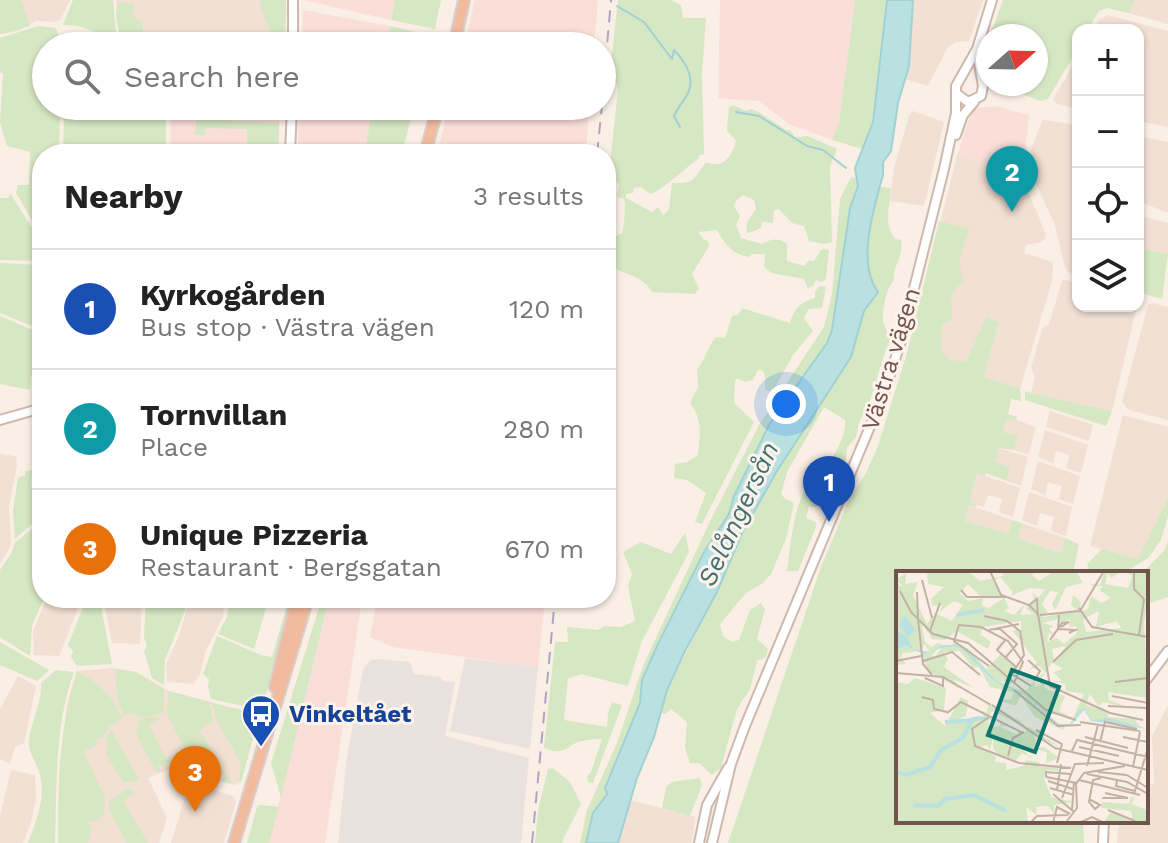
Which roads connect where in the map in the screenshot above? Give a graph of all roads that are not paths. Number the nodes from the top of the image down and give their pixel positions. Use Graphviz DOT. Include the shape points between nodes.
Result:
graph roads {
  1 [pos="293,0"];
  2 [pos="463,0"];
  3 [pos="992,0"];
  4 [pos="985,24"];
  5 [pos="293,32"];
  6 [pos="457,32"];
  7 [pos="976,51"];
  8 [pos="961,77"];
  9 [pos="976,78"];
  10 [pos="956,89"];
  11 [pos="979,96"];
  12 [pos="974,101"];
  13 [pos="291,120"];
  14 [pos="434,120"];
  15 [pos="290,144"];
  16 [pos="428,144"];
  17 [pos="944,169"];
  18 [pos="32,411"];
  19 [pos="0,420"];
  20 [pos="295,608"];
  21 [pos="305,608"];
  22 [pos="1168,651"];
  23 [pos="1148,677"];
  24 [pos="261,748"];
  25 [pos="731,764"];
  26 [pos="1104,823"];
  27 [pos="234,843"];
  28 [pos="699,843"];
  29 [pos="712,843"];
  30 [pos="1103,843"];
  1 -- 5 [label="street"];
  2 -- 6 [label="highway"];
  3 -- 4 [label="street"];
  7 -- 8 [label="street"];
  8 -- 9 [label="street"];
  8 -- 10 [label="street"];
  10 -- 12 [label="street" via="963,100"];
  10 -- 17 [label="street, Västra vägen"];
  11 -- 12 [label="street"];
  12 -- 17 [label="street, Västra vägen" via="963,115"];
  13 -- 15 [label="street"];
  14 -- 16 [label="highway"];
  17 -- 25 [label="street, Västra vägen" via="884,393"];
  18 -- 19 [label="street"];
  20 -- 24 [label="highway"];
  21 -- 24 [label="highway"];
  22 -- 23 [label="street"];
  24 -- 27 [label="highway"];
  25 -- 28 [label="street, Västra vägen" via="707,805"];
  25 -- 29 [label="street, Västra vägen"];
  26 -- 30 [label="street"];
}
